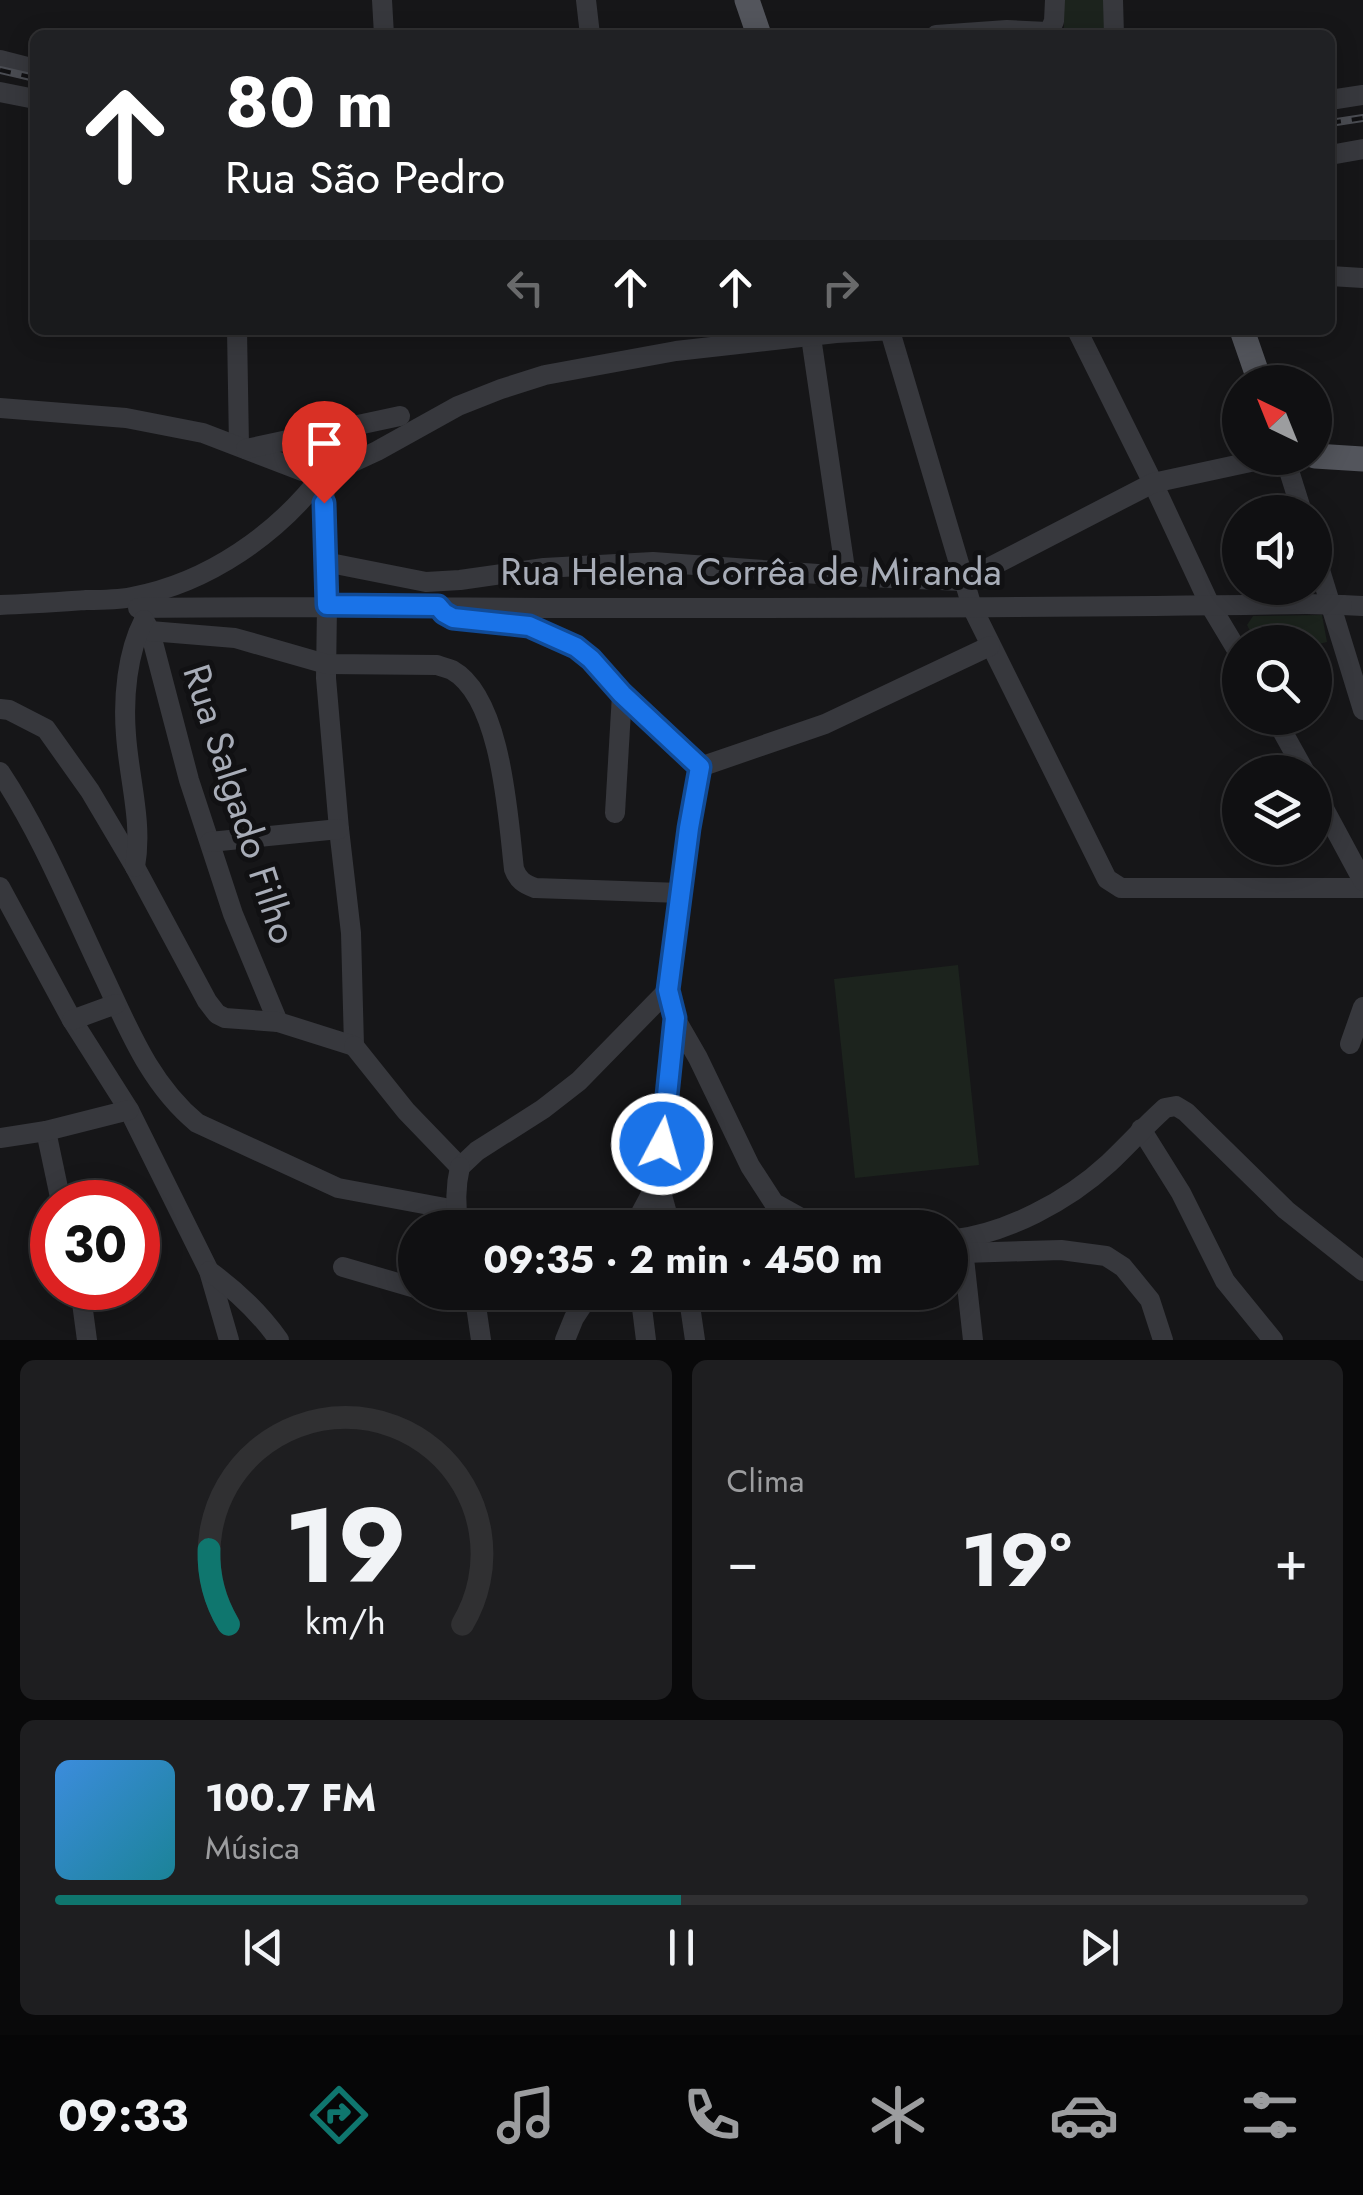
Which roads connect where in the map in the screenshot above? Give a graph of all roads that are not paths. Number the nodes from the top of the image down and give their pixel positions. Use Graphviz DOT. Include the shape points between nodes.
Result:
graph roads {
  1 [pos="382,0"];
  2 [pos="586,0"];
  3 [pos="747,0"];
  4 [pos="1055,0"];
  5 [pos="1113,0"];
  6 [pos="384,30"];
  7 [pos="589,30"];
  8 [pos="758,30"];
  9 [pos="1050,30"];
  10 [pos="1114,30"];
  11 [pos="0,60"];
  12 [pos="30,68"];
  13 [pos="0,92"];
  14 [pos="1363,95"];
  15 [pos="30,98"];
  16 [pos="1335,99"];
  17 [pos="1363,150"];
  18 [pos="1335,154"];
  19 [pos="1335,276"];
  20 [pos="1363,278"];
  21 [pos="237,335"];
  22 [pos="821,335"];
  23 [pos="893,335"];
  24 [pos="1079,335"];
  25 [pos="1244,335"];
  26 [pos="811,337"];
  27 [pos="1254,365"];
  28 [pos="0,408"];
  29 [pos="400,416"];
  30 [pos="242,448"];
  31 [pos="1332,457"];
  32 [pos="1363,459"];
  33 [pos="1222,468"];
  34 [pos="324,473"];
  35 [pos="1153,483"];
  36 [pos="325,562"];
  37 [pos="846,576"];
  38 [pos="963,581"];
  39 [pos="0,605"];
  40 [pos="327,605"];
  41 [pos="1331,605"];
  42 [pos="1353,605"];
  43 [pos="438,606"];
  44 [pos="1210,606"];
  45 [pos="972,607"];
  46 [pos="140,614"];
  47 [pos="1222,626"];
  48 [pos="990,646"];
  49 [pos="326,664"];
  50 [pos="622,694"];
  51 [pos="0,709"];
  52 [pos="1363,710"];
  53 [pos="700,767"];
  54 [pos="0,772"];
  55 [pos="615,813"];
  56 [pos="1332,825"];
  57 [pos="339,829"];
  58 [pos="210,842"];
  59 [pos="135,867"];
  60 [pos="1363,884"];
  61 [pos="0,886"];
  62 [pos="681,893"];
  63 [pos="668,990"];
  64 [pos="116,1004"];
  65 [pos="1363,1007"];
  66 [pos="675,1018"];
  67 [pos="72,1020"];
  68 [pos="278,1022"];
  69 [pos="1350,1044"];
  70 [pos="354,1046"];
  71 [pos="129,1110"];
  72 [pos="1141,1129"];
  73 [pos="46,1132"];
  74 [pos="0,1138"];
  75 [pos="460,1167"];
  76 [pos="56,1180"];
  77 [pos="658,1180"];
  78 [pos="422,1210"];
  79 [pos="457,1210"];
  80 [pos="643,1210"];
  81 [pos="666,1210"];
  82 [pos="785,1210"];
  83 [pos="968,1240"];
  84 [pos="968,1245"];
  85 [pos="1361,1266"];
  86 [pos="343,1267"];
  87 [pos="209,1271"];
  88 [pos="398,1283"];
  89 [pos="968,1308"];
  90 [pos="83,1310"];
  91 [pos="477,1310"];
  92 [pos="579,1310"];
  93 [pos="642,1310"];
  94 [pos="690,1310"];
  95 [pos="226,1338"];
  96 [pos="87,1340"];
  97 [pos="279,1340"];
  98 [pos="481,1340"];
  99 [pos="565,1340"];
  100 [pos="646,1340"];
  101 [pos="694,1340"];
  102 [pos="973,1340"];
  103 [pos="1163,1340"];
  104 [pos="1273,1340"];
  1 -- 6 [label="street"];
  2 -- 7 [label="street"];
  3 -- 8 [label="main road"];
  4 -- 9 [label="street"];
  5 -- 10 [label="street"];
  11 -- 12 [label="street"];
  13 -- 15 [label="street"];
  14 -- 16 [label="street"];
  17 -- 18 [label="street"];
  19 -- 20 [label="street"];
  21 -- 30 [label="street"];
  22 -- 26 [label="street"];
  23 -- 38 [label="street"];
  24 -- 35 [label="street"];
  25 -- 27 [label="main road"];
  26 -- 34 [label="street" via="676,351 545,376 458,406"];
  26 -- 37 [label="street"];
  28 -- 30 [label="street" via="126,418"];
  29 -- 30 [label="street"];
  30 -- 34 [label="street"];
  31 -- 32 [label="main road"];
  33 -- 35 [label="street"];
  34 -- 36 [label="street"];
  34 -- 46 [label="street" via="246,548 169,588"];
  35 -- 38 [label="street"];
  35 -- 44 [label="street"];
  36 -- 37 [label="street" via="426,582 653,562"];
  36 -- 40 [label="street"];
  37 -- 38 [label="street"];
  38 -- 45 [label="street"];
  39 -- 46 [label="street, Rua Helena Corrêa de Miranda"];
  40 -- 43 [label="street, Rua Helena Corrêa de Miranda"];
  40 -- 46 [label="street, Rua Helena Corrêa de Miranda"];
  40 -- 49 [label="street"];
  41 -- 52 [label="street"];
  42 -- 44 [label="street, Rua Helena Corrêa de Miranda, bridge"];
  43 -- 45 [label="street, Rua Helena Corrêa de Miranda"];
  43 -- 50 [label="street" via="453,618 552,635 584,652"];
  44 -- 45 [label="street, Rua Helena Corrêa de Miranda"];
  44 -- 47 [label="street"];
  45 -- 48 [label="street"];
  46 -- 49 [label="street"];
  46 -- 58 [label="street, Rua Salgado Filho"];
  46 -- 59 [label="street" via="126,700"];
  48 -- 53 [label="street" via="825,724"];
  48 -- 60 [label="street" via="1106,879 1121,888"];
  49 -- 57 [label="street"];
  49 -- 62 [label="street" via="437,665 464,680 490,724 514,868 524,884"];
  50 -- 53 [label="street"];
  50 -- 55 [label="street"];
  51 -- 59 [label="street" via="46,729"];
  53 -- 62 [label="street"];
  54 -- 64 [label="street"];
  56 -- 60 [label="street"];
  57 -- 58 [label="street"];
  57 -- 70 [label="street"];
  58 -- 68 [label="street, Rua Salgado Filho"];
  59 -- 68 [label="street" via="212,1009 225,1018"];
  61 -- 67 [label="street"];
  62 -- 63 [label="street"];
  63 -- 66 [label="street"];
  63 -- 75 [label="street" via="579,1080"];
  64 -- 67 [label="street"];
  64 -- 78 [label="street" via="164,1089 197,1123 338,1188"];
  65 -- 69 [label="street"];
  66 -- 77 [label="street"];
  66 -- 82 [label="street" via="750,1166 774,1204"];
  67 -- 71 [label="street"];
  68 -- 70 [label="street"];
  70 -- 75 [label="street"];
  71 -- 73 [label="street"];
  71 -- 87 [label="street"];
  72 -- 83 [label="street" via="1053,1206"];
  72 -- 85 [label="street" via="1165,1108 1186,1112 1286,1210"];
  72 -- 104 [label="street" via="1226,1281"];
  73 -- 74 [label="street"];
  73 -- 76 [label="street"];
  75 -- 79 [label="street"];
  77 -- 80 [label="street"];
  77 -- 81 [label="street"];
  84 -- 103 [label="street" via="1106,1256 1150,1300"];
  86 -- 88 [label="street"];
  87 -- 95 [label="street"];
  87 -- 97 [label="street" via="236,1290"];
  89 -- 102 [label="street"];
  90 -- 96 [label="street"];
  91 -- 98 [label="street"];
  92 -- 99 [label="street"];
  93 -- 100 [label="street"];
  94 -- 101 [label="street"];
}
